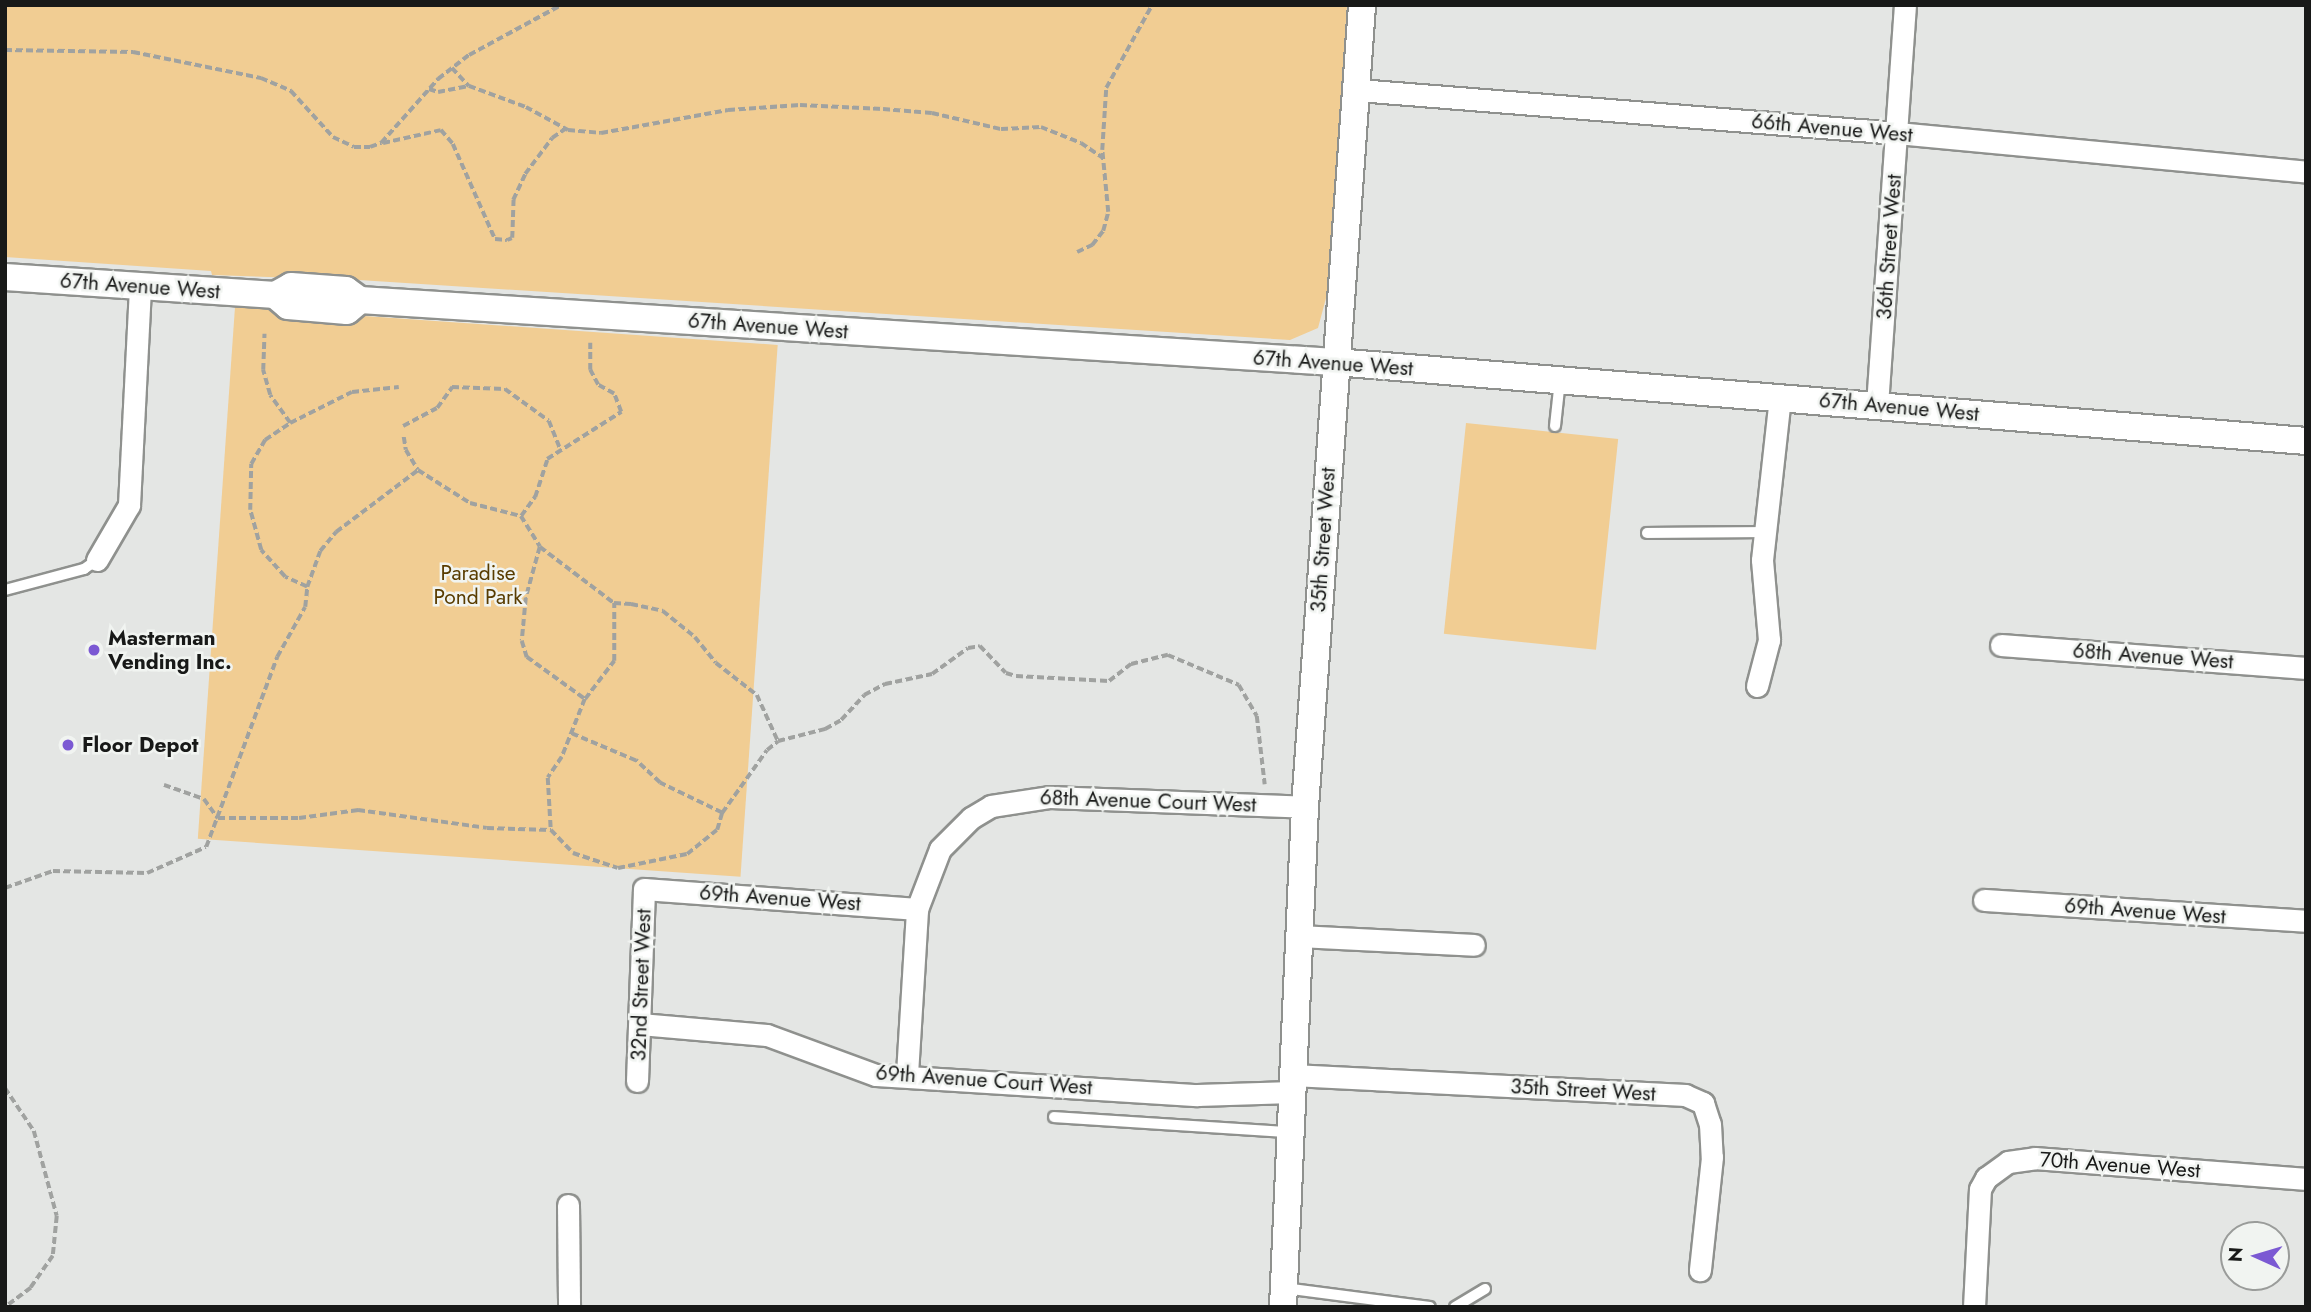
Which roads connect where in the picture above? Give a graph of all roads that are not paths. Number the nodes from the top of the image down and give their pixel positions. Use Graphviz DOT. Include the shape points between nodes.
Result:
graph roads {
  1 [pos="1362,5"];
  2 [pos="1905,5"];
  3 [pos="1358,90"];
  4 [pos="1897,132"];
  5 [pos="2306,172"];
  6 [pos="5,278"];
  7 [pos="140,286"];
  8 [pos="1335,362"];
  9 [pos="1560,379"];
  10 [pos="1780,396"];
  11 [pos="1877,405"];
  12 [pos="1555,426"];
  13 [pos="2306,441"];
  14 [pos="1765,532"];
  15 [pos="1647,533"];
  16 [pos="97,560"];
  17 [pos="5,590"];
  18 [pos="2001,645"];
  19 [pos="2306,668"];
  20 [pos="1757,686"];
  21 [pos="1306,807"];
  22 [pos="644,889"];
  23 [pos="1983,901"];
  24 [pos="917,909"];
  25 [pos="2306,921"];
  26 [pos="1299,936"];
  27 [pos="1474,945"];
  28 [pos="640,1024"];
  29 [pos="907,1074"];
  30 [pos="637,1081"];
  31 [pos="1292,1084"];
  32 [pos="1054,1117"];
  33 [pos="1290,1132"];
  34 [pos="2306,1179"];
  35 [pos="568,1205"];
  36 [pos="1700,1270"];
  37 [pos="1485,1289"];
  38 [pos="1284,1298"];
  39 [pos="569,1307"];
  40 [pos="1430,1307"];
  41 [pos="1455,1307"];
  42 [pos="1974,1307"];
  1 -- 3 [label="street, 35th Street West"];
  2 -- 4 [label="street, 36th Street West"];
  3 -- 4 [label="street, 66th Avenue West"];
  3 -- 8 [label="street, 35th Street West"];
  4 -- 5 [label="street, 66th Avenue West"];
  4 -- 11 [label="street, 36th Street West"];
  6 -- 7 [label="street, 67th Avenue West"];
  7 -- 8 [label="street, 67th Avenue West" via="275,295 291,286 346,290 360,300"];
  7 -- 16 [label="street" via="133,480 121,526"];
  8 -- 9 [label="street, 67th Avenue West"];
  8 -- 21 [label="street, 35th Street West"];
  9 -- 10 [label="street, 67th Avenue West"];
  9 -- 12 [label="lane"];
  10 -- 11 [label="street, 67th Avenue West"];
  10 -- 14 [label="street"];
  11 -- 13 [label="street, 67th Avenue West"];
  14 -- 15 [label="lane"];
  14 -- 20 [label="street" via="1763,573 1769,640"];
  16 -- 17 [label="lane" via="84,569"];
  18 -- 19 [label="street, 68th Avenue West"];
  21 -- 24 [label="street, 68th Avenue Court West" via="1049,797 991,806 940,849"];
  21 -- 26 [label="street, 35th Street West"];
  22 -- 24 [label="street, 69th Avenue West"];
  22 -- 28 [label="street, 32nd Street West"];
  23 -- 25 [label="street, 69th Avenue West"];
  24 -- 29 [label="street"];
  26 -- 27 [label="street"];
  26 -- 31 [label="street, 35th Street West"];
  28 -- 29 [label="street, 69th Avenue Court West" via="767,1035 876,1075"];
  28 -- 30 [label="street, 32nd Street West"];
  29 -- 31 [label="street, 69th Avenue Court West" via="1197,1094"];
  31 -- 33 [label="street, 35th Street West"];
  31 -- 36 [label="street, 35th Street West" via="1685,1096 1703,1103 1712,1157"];
  32 -- 33 [label="lane"];
  33 -- 38 [label="street, 35th Street West"];
  34 -- 42 [label="street, 70th Avenue West" via="2035,1158 2008,1162 1986,1178 1980,1189"];
  35 -- 39 [label="street"];
  37 -- 41 [label="lane"];
  38 -- 40 [label="lane"];
}
